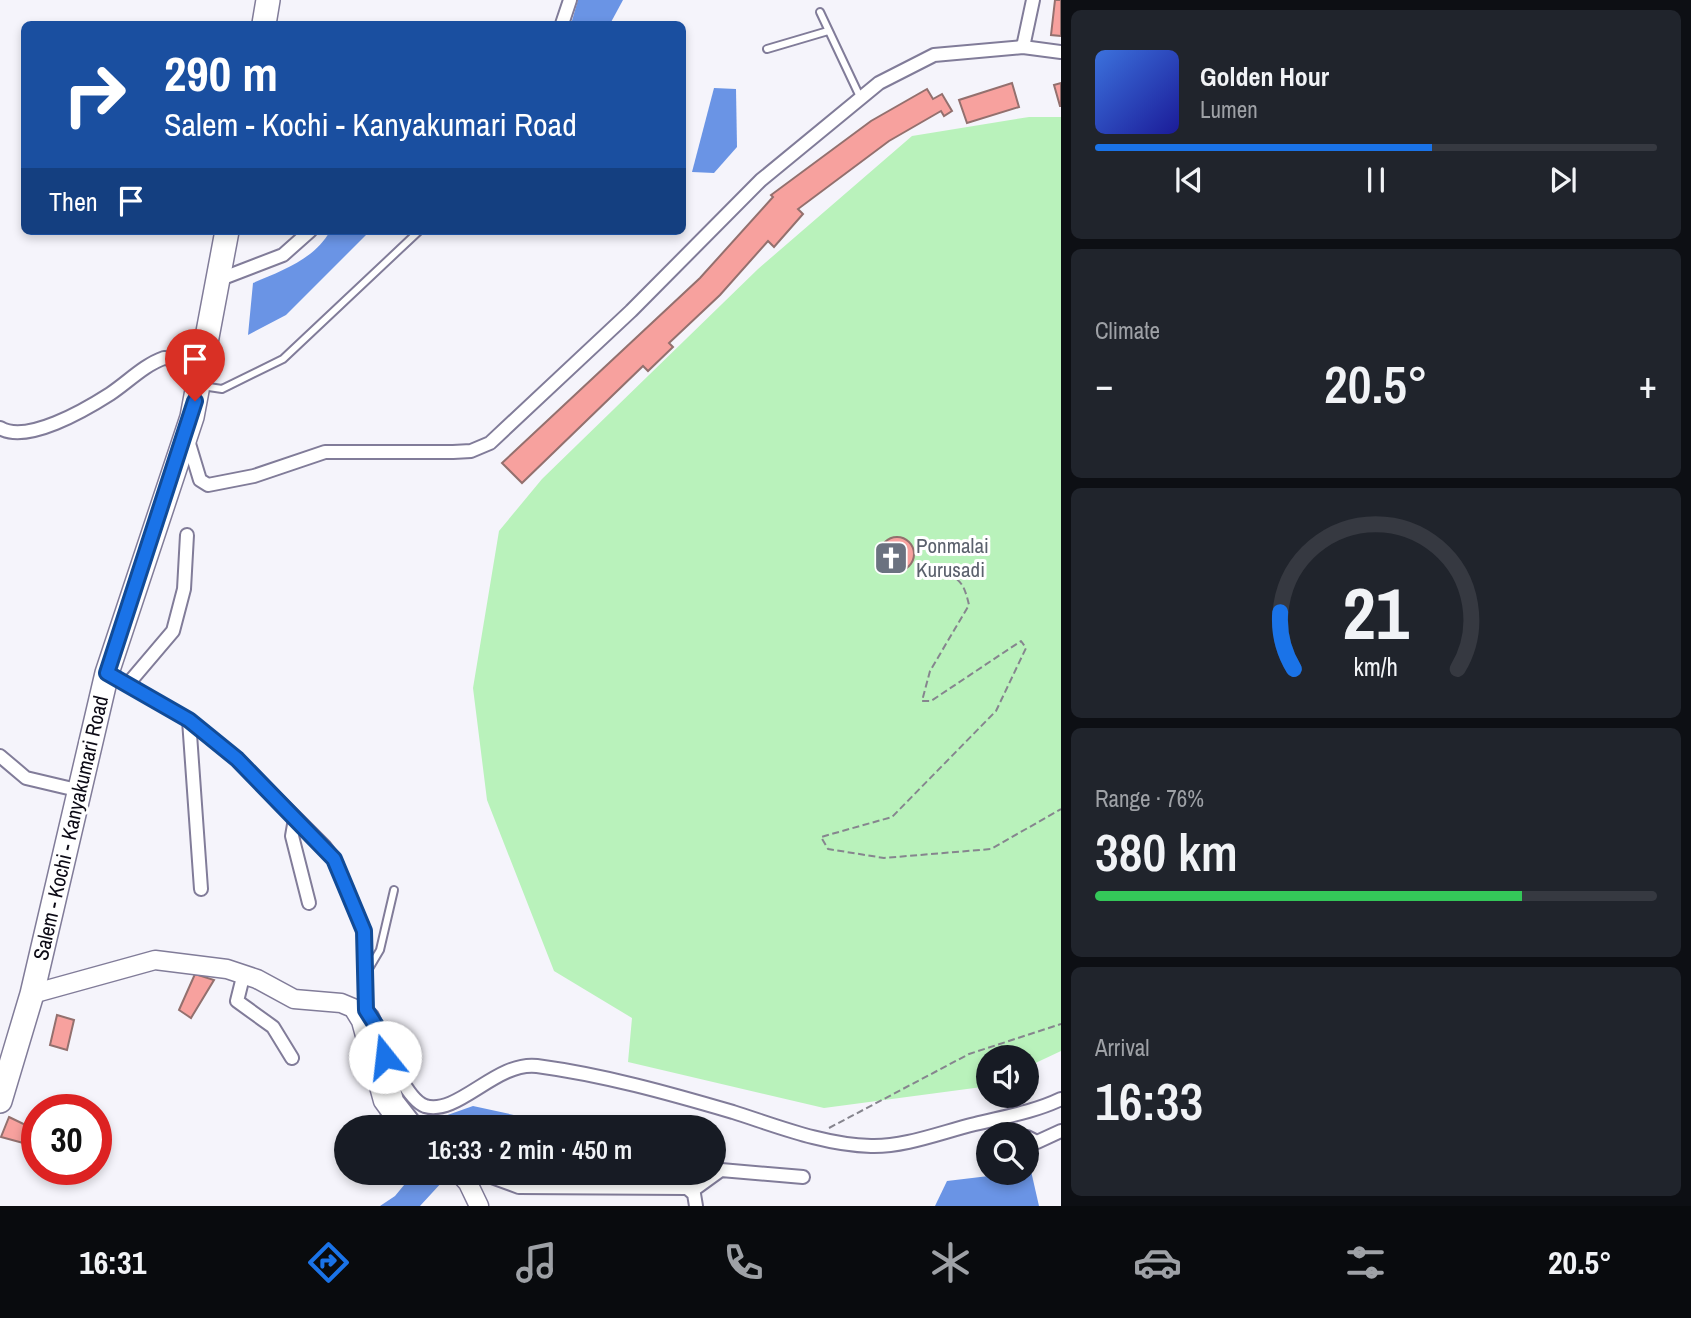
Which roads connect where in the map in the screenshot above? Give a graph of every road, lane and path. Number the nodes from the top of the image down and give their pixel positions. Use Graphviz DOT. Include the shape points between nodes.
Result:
graph roads {
  1 [pos="268,0"];
  2 [pos="569,0"];
  3 [pos="1033,0"];
  4 [pos="820,12"];
  5 [pos="264,21"];
  6 [pos="563,21"];
  7 [pos="828,31"];
  8 [pos="1023,47"];
  9 [pos="767,49"];
  10 [pos="1061,52"];
  11 [pos="860,99"];
  12 [pos="226,235"];
  13 [pos="306,235"];
  14 [pos="415,235"];
  15 [pos="218,280"];
  16 [pos="201,374"];
  17 [pos="0,428"];
  18 [pos="187,435"];
  19 [pos="187,535"];
  20 [pos="927,571"];
  21 [pos="107,673"];
  22 [pos="128,684"];
  23 [pos="189,720"];
  24 [pos="0,756"];
  25 [pos="81,791"];
  26 [pos="1061,809"];
  27 [pos="295,819"];
  28 [pos="201,889"];
  29 [pos="394,890"];
  30 [pos="309,903"];
  31 [pos="244,973"];
  32 [pos="366,973"];
  33 [pos="32,994"];
  34 [pos="359,1009"];
  35 [pos="1061,1024"];
  36 [pos="380,1032"];
  37 [pos="292,1058"];
  38 [pos="1061,1099"];
  39 [pos="0,1101"];
  40 [pos="389,1113"];
  41 [pos="1019,1113"];
  42 [pos="387,1115"];
  43 [pos="409,1115"];
  44 [pos="1022,1122"];
  45 [pos="1061,1131"];
  46 [pos="812,1136"];
  47 [pos="1039,1141"];
  48 [pos="803,1177"];
  49 [pos="469,1185"];
  50 [pos="514,1185"];
  51 [pos="692,1191"];
  52 [pos="479,1206"];
  53 [pos="696,1206"];
  1 -- 5 [label="highway"];
  2 -- 6 [label="street"];
  3 -- 8 [label="street"];
  4 -- 7 [label="lane"];
  7 -- 9 [label="lane"];
  7 -- 11 [label="lane"];
  8 -- 10 [label="street"];
  8 -- 11 [label="street" via="934,55 879,83"];
  11 -- 18 [label="street" via="761,180 631,311 479,449 325,452 254,476 208,485 200,480"];
  12 -- 15 [label="highway, Salem - Kochi - Kanyakumari Road"];
  13 -- 15 [label="street" via="283,255"];
  14 -- 16 [label="lane" via="283,359 222,388"];
  15 -- 16 [label="highway, Salem - Kochi - Kanyakumari Road"];
  16 -- 17 [label="street" via="164,358 76,414 23,433"];
  16 -- 18 [label="highway, Salem - Kochi - Kanyakumari Road"];
  18 -- 21 [label="highway, Salem - Kochi - Kanyakumari Road"];
  19 -- 22 [label="street" via="184,589 173,631"];
  20 -- 26 [label="path" via="957,577 969,605 930,671 922,701 931,701 1021,640 1026,648 996,711 892,817 821,837 828,849 884,858 991,849"];
  21 -- 22 [label="street"];
  21 -- 25 [label="highway, Salem - Kochi - Kanyakumari Road"];
  22 -- 23 [label="street"];
  23 -- 27 [label="street" via="237,759"];
  23 -- 28 [label="street"];
  24 -- 25 [label="street" via="26,778"];
  25 -- 33 [label="highway, Salem - Kochi - Kanyakumari Road"];
  27 -- 30 [label="street" via="292,833"];
  27 -- 32 [label="street" via="334,859 364,931"];
  29 -- 32 [label="lane" via="380,950"];
  31 -- 33 [label="street" via="155,960"];
  31 -- 34 [label="street" via="294,999"];
  31 -- 37 [label="street" via="237,1001 273,1027"];
  32 -- 34 [label="street"];
  33 -- 39 [label="highway, Salem - Kochi - Kanyakumari Road"];
  34 -- 36 [label="street"];
  34 -- 40 [label="street"];
  35 -- 46 [label="path" via="969,1054"];
  36 -- 43 [label="street" via="397,1100"];
  36 -- 46 [label="street" via="399,1076 427,1106 459,1098 508,1069 528,1065 652,1088"];
  38 -- 41 [label="street"];
  40 -- 42 [label="lane"];
  41 -- 44 [label="street"];
  41 -- 46 [label="street" via="886,1146"];
  45 -- 47 [label="street"];
  48 -- 51 [label="street" via="721,1170"];
  49 -- 52 [label="street"];
  50 -- 51 [label="street"];
  51 -- 53 [label="street"];
}
